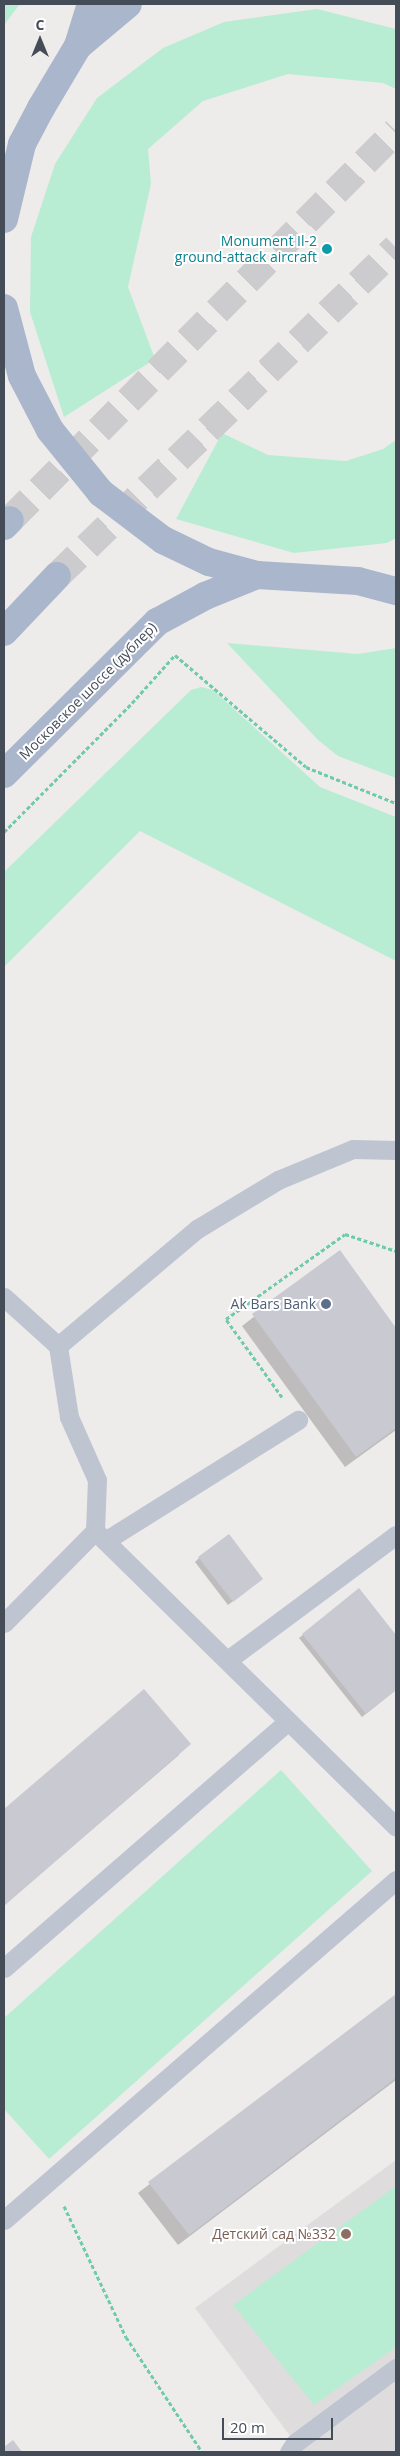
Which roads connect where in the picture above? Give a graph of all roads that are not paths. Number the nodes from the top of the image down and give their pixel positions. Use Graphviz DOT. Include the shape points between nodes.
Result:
graph roads {
  1 [pos="91,4"];
  2 [pos="128,4"];
  3 [pos="78,46"];
  4 [pos="4,219"];
  5 [pos="4,315"];
  6 [pos="396,572"];
  7 [pos="257,575"];
  8 [pos="57,576"];
  9 [pos="358,581"];
  10 [pos="396,591"];
  11 [pos="4,632"];
  12 [pos="4,774"];
  13 [pos="396,1150"];
  14 [pos="4,1297"];
  15 [pos="58,1346"];
  16 [pos="298,1420"];
  17 [pos="396,1535"];
  18 [pos="100,1536"];
  19 [pos="4,1623"];
  20 [pos="229,1659"];
  21 [pos="288,1720"];
  22 [pos="396,1827"];
  23 [pos="396,1880"];
  24 [pos="4,1968"];
  25 [pos="4,2220"];
  26 [pos="396,2368"];
  27 [pos="289,2452"];
  1 -- 3 [label="main road"];
  2 -- 3 [label="main road"];
  3 -- 4 [label="main road" via="22,144"];
  5 -- 7 [label="main road" via="22,376 50,430 101,493 163,540 209,562"];
  6 -- 9 [label="main road"];
  7 -- 9 [label="main road"];
  7 -- 12 [label="main road, Московское шоссе (дублер)" via="156,622"];
  8 -- 11 [label="main road"];
  9 -- 10 [label="main road"];
  13 -- 15 [label="lane" via="353,1149 278,1180 197,1229"];
  14 -- 15 [label="lane"];
  15 -- 18 [label="lane" via="68,1417 97,1480"];
  16 -- 18 [label="lane"];
  17 -- 20 [label="lane"];
  18 -- 19 [label="lane"];
  18 -- 20 [label="lane"];
  20 -- 21 [label="lane"];
  21 -- 22 [label="lane"];
  21 -- 24 [label="lane"];
  23 -- 25 [label="lane"];
  26 -- 27 [label="lane" via="295,2443"];
}
